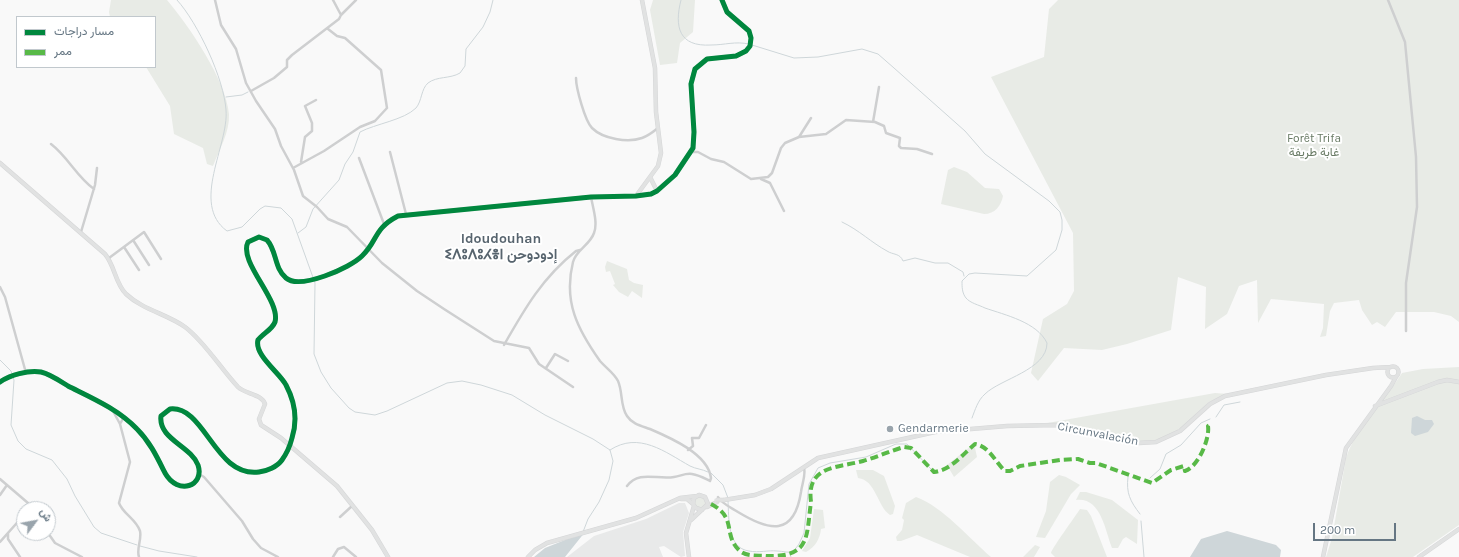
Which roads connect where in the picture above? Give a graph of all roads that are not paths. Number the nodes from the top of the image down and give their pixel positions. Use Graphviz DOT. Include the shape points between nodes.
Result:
graph roads {
  1 [pos="215,0"];
  2 [pos="334,0"];
  3 [pos="356,0"];
  4 [pos="642,0"];
  5 [pos="722,0"];
  6 [pos="1388,0"];
  7 [pos="341,15"];
  8 [pos="328,29"];
  9 [pos="576,78"];
  10 [pos="879,87"];
  11 [pos="251,91"];
  12 [pos="316,100"];
  13 [pos="810,118"];
  14 [pos="873,122"];
  15 [pos="658,128"];
  16 [pos="799,137"];
  17 [pos="51,144"];
  18 [pos="390,152"];
  19 [pos="691,152"];
  20 [pos="932,154"];
  21 [pos="359,158"];
  22 [pos="0,163"];
  23 [pos="301,163"];
  24 [pos="97,168"];
  25 [pos="293,168"];
  26 [pos="650,177"];
  27 [pos="761,179"];
  28 [pos="94,189"];
  29 [pos="657,191"];
  30 [pos="636,196"];
  31 [pos="591,197"];
  32 [pos="784,211"];
  33 [pos="406,214"];
  34 [pos="384,224"];
  35 [pos="81,232"];
  36 [pos="133,240"];
  37 [pos="124,247"];
  38 [pos="368,249"];
  39 [pos="580,250"];
  40 [pos="109,258"];
  41 [pos="161,259"];
  42 [pos="149,266"];
  43 [pos="139,270"];
  44 [pos="0,287"];
  45 [pos="1406,331"];
  46 [pos="504,345"];
  47 [pos="568,361"];
  48 [pos="546,368"];
  49 [pos="1373,368"];
  50 [pos="1391,368"];
  51 [pos="26,373"];
  52 [pos="1389,375"];
  53 [pos="1396,377"];
  54 [pos="0,382"];
  55 [pos="1459,382"];
  56 [pos="573,387"];
  57 [pos="1389,388"];
  58 [pos="1376,406"];
  59 [pos="110,408"];
  60 [pos="124,417"];
  61 [pos="120,424"];
  62 [pos="706,425"];
  63 [pos="290,445"];
  64 [pos="688,450"];
  65 [pos="803,466"];
  66 [pos="198,474"];
  67 [pos="0,479"];
  68 [pos="7,485"];
  69 [pos="627,486"];
  70 [pos="0,495"];
  71 [pos="697,496"];
  72 [pos="707,498"];
  73 [pos="717,500"];
  74 [pos="24,501"];
  75 [pos="674,501"];
  76 [pos="693,505"];
  77 [pos="352,506"];
  78 [pos="706,507"];
  79 [pos="702,510"];
  80 [pos="340,517"];
  81 [pos="691,520"];
  82 [pos="16,524"];
  83 [pos="1459,529"];
  84 [pos="8,533"];
  85 [pos="54,541"];
  86 [pos="0,542"];
  87 [pos="20,557"];
  88 [pos="82,557"];
  89 [pos="139,557"];
  90 [pos="278,557"];
  91 [pos="333,557"];
  92 [pos="356,557"];
  93 [pos="388,557"];
  94 [pos="528,557"];
  95 [pos="689,557"];
  96 [pos="1323,557"];
  97 [pos="1419,557"];
  1 -- 11 [label="street" via="221,25 236,49 243,75"];
  2 -- 7 [label="street"];
  3 -- 7 [label="street"];
  4 -- 15 [label="street" via="655,68"];
  5 -- 19 [label="street" via="727,12 749,31 750,44 746,51 736,56 704,60 693,73 691,84 694,136"];
  6 -- 45 [label="street" via="1405,42 1416,164 1417,207 1406,283"];
  7 -- 8 [label="street"];
  8 -- 11 [label="street" via="292,55 287,60 287,68"];
  8 -- 23 [label="street" via="345,38 381,70 388,108 376,121 360,127"];
  9 -- 15 [label="street" via="580,98 591,127 600,133 622,140 639,139"];
  10 -- 14 [label="street"];
  11 -- 25 [label="street" via="275,129"];
  12 -- 23 [label="street" via="305,106 312,131 305,137"];
  13 -- 16 [label="street"];
  14 -- 16 [label="street" via="846,120 826,134"];
  14 -- 20 [label="street" via="882,124 886,133 900,138 901,148 917,149"];
  15 -- 26 [label="street" via="661,157"];
  16 -- 27 [label="street" via="783,145 772,174"];
  17 -- 28 [label="street"];
  18 -- 33 [label="street"];
  19 -- 27 [label="street" via="724,162 751,179"];
  19 -- 29 [label="street" via="675,175"];
  21 -- 34 [label="street"];
  22 -- 35 [label="street"];
  23 -- 25 [label="street"];
  24 -- 28 [label="street"];
  25 -- 38 [label="street" via="303,196 328,219 347,227"];
  26 -- 29 [label="street"];
  26 -- 30 [label="street"];
  27 -- 32 [label="street" via="770,183"];
  28 -- 35 [label="street"];
  29 -- 30 [label="street"];
  30 -- 31 [label="street"];
  31 -- 33 [label="street"];
  31 -- 39 [label="street" via="594,233"];
  33 -- 34 [label="street"];
  34 -- 38 [label="street"];
  35 -- 40 [label="street"];
  36 -- 37 [label="street"];
  36 -- 41 [label="street" via="145,232"];
  36 -- 42 [label="street"];
  37 -- 40 [label="street"];
  37 -- 43 [label="street"];
  38 -- 46 [label="street" via="428,298 487,338"];
  38 -- 63 [label="street" via="345,268 295,282 284,277 267,240 255,238 248,242 246,254 268,296 275,319 271,328 257,344 262,356 286,385 295,407 295,426"];
  39 -- 46 [label="street" via="558,267 532,297"];
  39 -- 64 [label="street" via="573,260 571,295 576,321 582,334 617,379 624,409 630,419"];
  40 -- 63 [label="street" via="126,294 188,329 239,388 264,402 265,408 259,422"];
  44 -- 51 [label="street"];
  46 -- 48 [label="street" via="530,348 539,364"];
  47 -- 48 [label="street" via="555,354"];
  48 -- 56 [label="street"];
  49 -- 50 [label="street, Circunvalación"];
  49 -- 52 [label="street"];
  49 -- 65 [label="street, Circunvalación" via="1222,397 1206,407 1180,431 1156,442 1121,441 1056,425 991,427 909,437 826,456"];
  50 -- 52 [label="street" via="1388,370"];
  50 -- 53 [label="street" via="1398,370"];
  51 -- 54 [label="street"];
  51 -- 59 [label="street" via="41,372"];
  52 -- 53 [label="street"];
  52 -- 57 [label="street"];
  53 -- 57 [label="street"];
  55 -- 58 [label="street" via="1438,382"];
  57 -- 58 [label="street"];
  58 -- 96 [label="street" via="1345,452"];
  59 -- 60 [label="street"];
  59 -- 61 [label="street"];
  60 -- 61 [label="street"];
  60 -- 66 [label="street" via="146,439 173,484 189,486"];
  61 -- 89 [label="street" via="130,462 119,502 140,532"];
  62 -- 64 [label="street" via="699,438 691,439 693,446"];
  63 -- 66 [label="street" via="276,466 262,472 241,472 225,459 186,413 176,408 166,410 161,416 163,428 195,460"];
  63 -- 77 [label="street" via="337,486"];
  64 -- 69 [label="street" via="704,461 709,468 710,481 693,474 673,477 641,476 634,478"];
  65 -- 73 [label="street, Circunvalación, bridge" via="772,489 738,498"];
  65 -- 73 [label="street" via="805,474 799,502 785,523 774,527 764,526"];
  66 -- 90 [label="street" via="204,477 242,521 261,548"];
  67 -- 68 [label="street"];
  68 -- 70 [label="street"];
  68 -- 74 [label="street"];
  71 -- 72 [label="street"];
  71 -- 75 [label="street" via="685,496"];
  71 -- 76 [label="street" via="693,500"];
  72 -- 73 [label="street"];
  72 -- 78 [label="street"];
  73 -- 78 [label="street"];
  75 -- 76 [label="street" via="687,499"];
  75 -- 94 [label="street" via="648,514 558,539 539,547"];
  76 -- 79 [label="street"];
  76 -- 81 [label="street"];
  77 -- 80 [label="street"];
  77 -- 93 [label="street" via="372,530"];
  78 -- 79 [label="street"];
  79 -- 81 [label="street"];
  81 -- 95 [label="street" via="686,538"];
  82 -- 84 [label="street"];
  83 -- 97 [label="street"];
  84 -- 86 [label="street"];
  84 -- 87 [label="street" via="8,539"];
  85 -- 88 [label="street"];
  91 -- 92 [label="street" via="338,549 344,547"];
}
